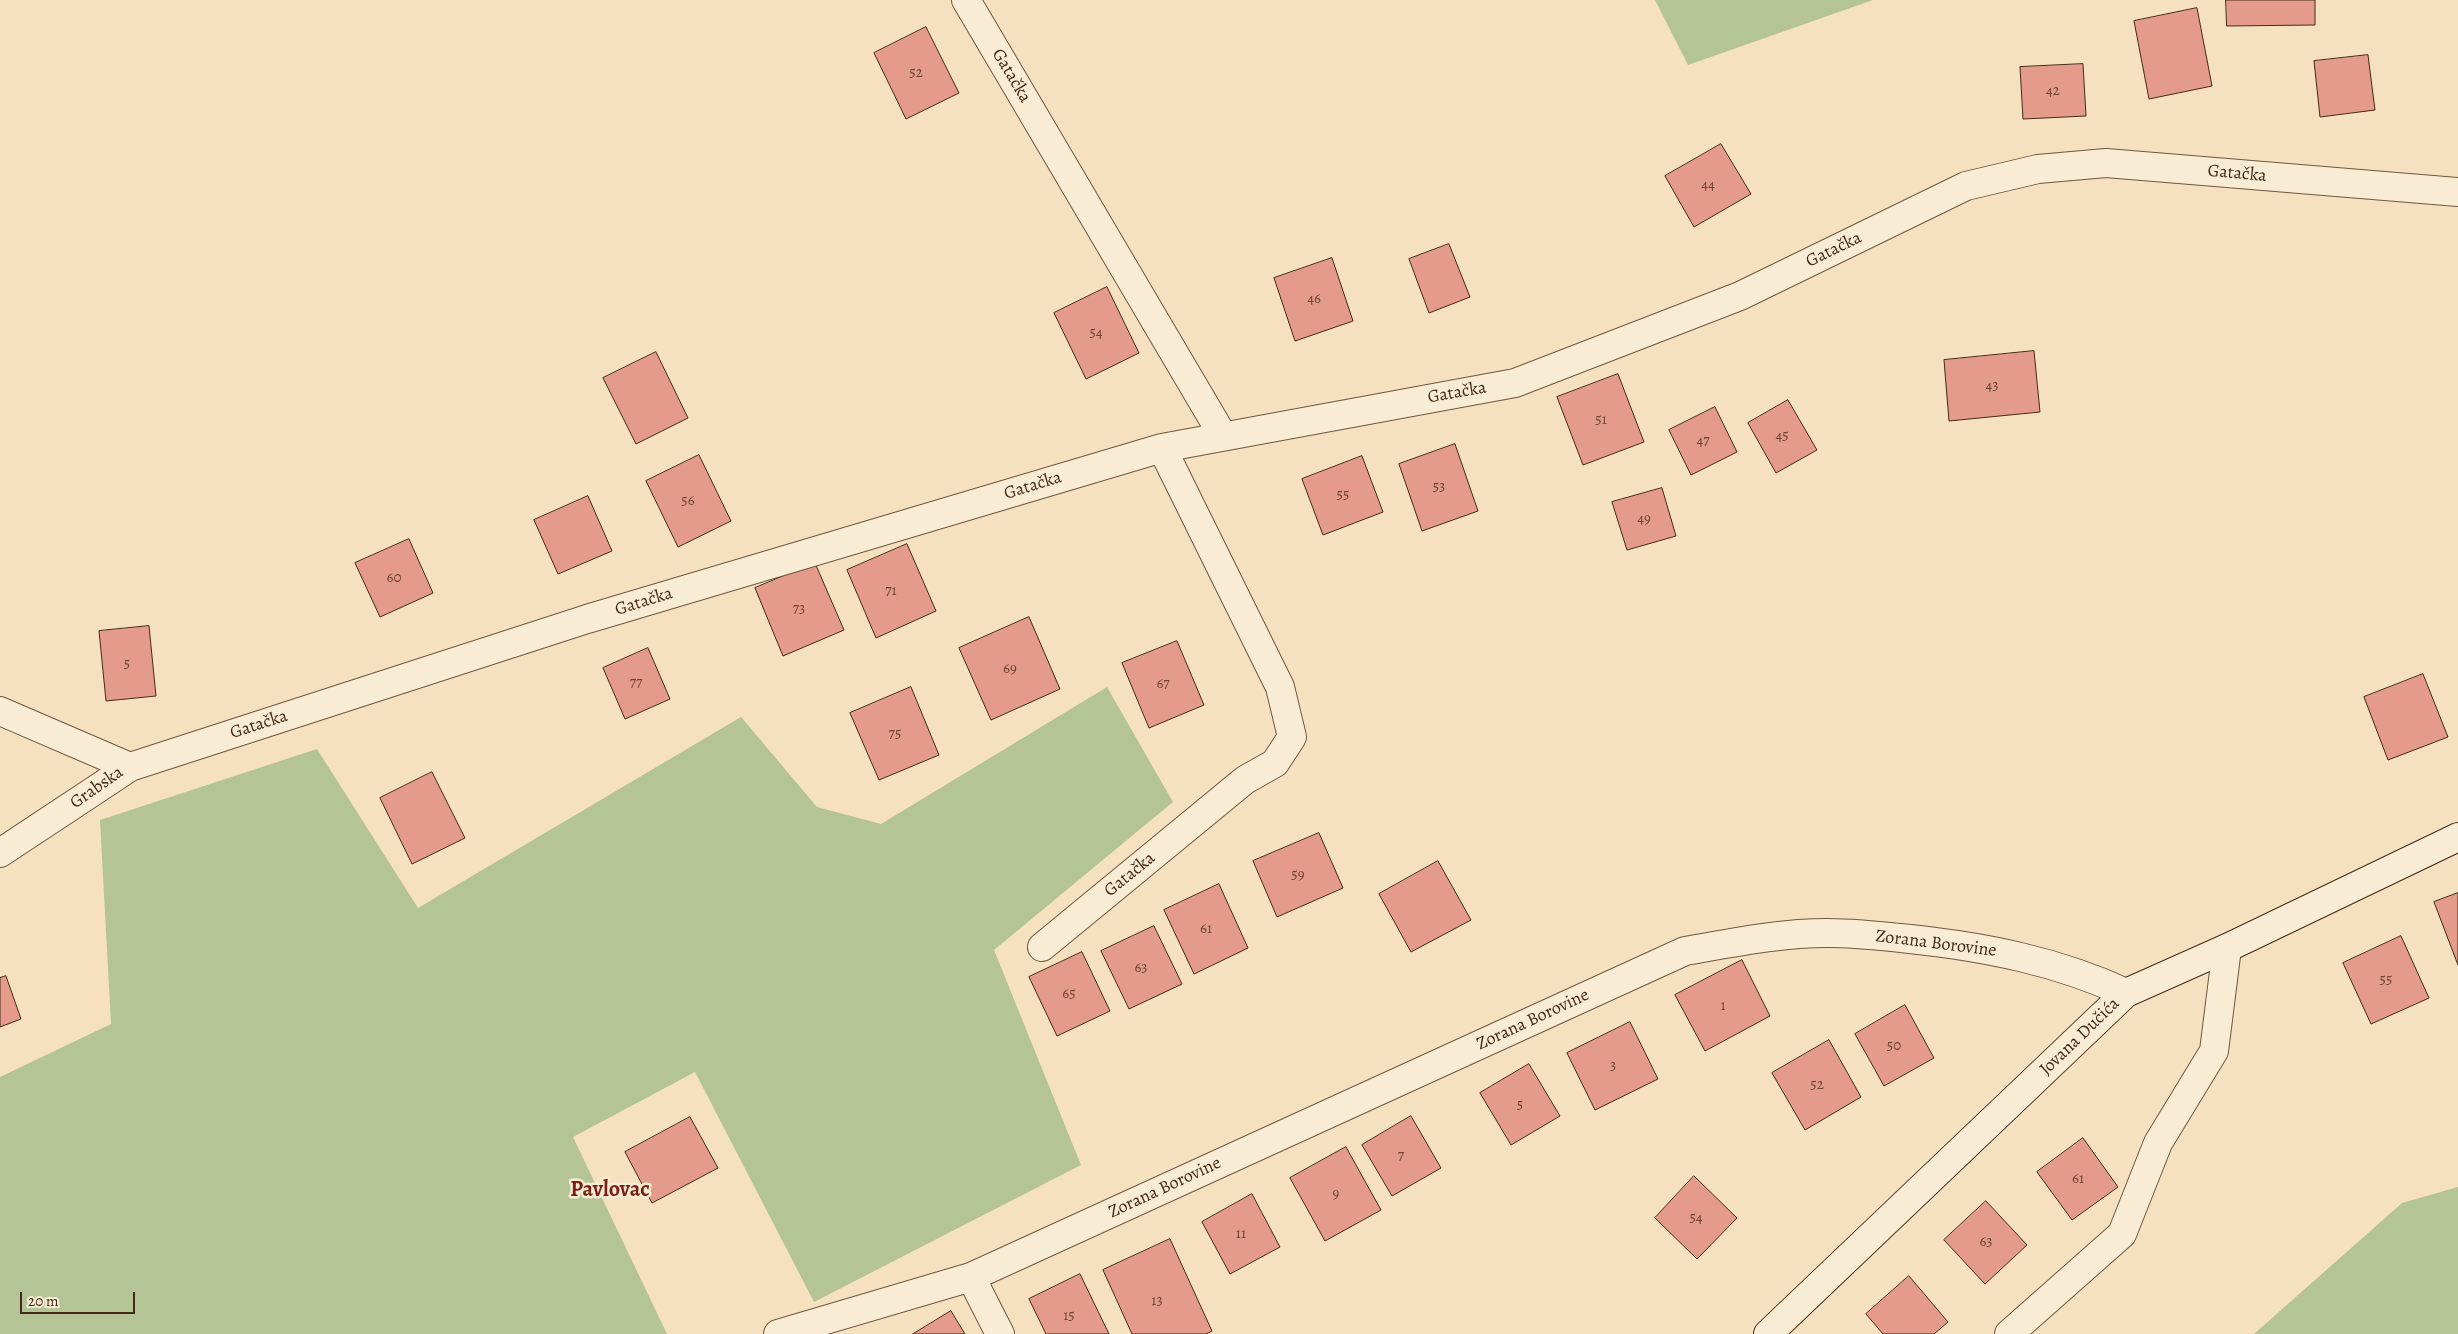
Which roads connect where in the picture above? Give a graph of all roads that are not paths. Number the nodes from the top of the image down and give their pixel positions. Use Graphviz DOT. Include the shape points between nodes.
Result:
graph roads {
  1 [pos="966,0"];
  2 [pos="2458,192"];
  3 [pos="1224,436"];
  4 [pos="1162,448"];
  5 [pos="0,712"];
  6 [pos="130,767"];
  7 [pos="2458,837"];
  8 [pos="0,853"];
  9 [pos="1042,947"];
  10 [pos="2227,948"];
  11 [pos="2126,993"];
  12 [pos="971,1277"];
  13 [pos="778,1334"];
  14 [pos="1000,1334"];
  15 [pos="1768,1334"];
  16 [pos="2009,1334"];
  1 -- 3 [label="street, Gatačka"];
  2 -- 3 [label="street, Gatačka" via="2106,163 2038,169 1966,186 1740,296 1515,382"];
  3 -- 4 [label="street, Gatačka"];
  4 -- 6 [label="street, Gatačka" via="587,619"];
  4 -- 9 [label="street, Gatačka" via="1280,687 1292,737 1275,763 1245,780"];
  5 -- 6 [label="street, Grabska"];
  6 -- 8 [label="street, Grabska"];
  7 -- 10 [label="street, Jovana Dučića"];
  10 -- 11 [label="street, Jovana Dučića"];
  10 -- 16 [label="street" via="2214,1051 2158,1143 2122,1234"];
  11 -- 12 [label="street, Zorana Borovine" via="2095,979 2022,956 1962,945 1877,936 1827,933 1765,937 1685,951"];
  11 -- 15 [label="street, Jovana Dučića"];
  12 -- 13 [label="street, Zorana Borovine"];
  12 -- 14 [label="street"];
}
